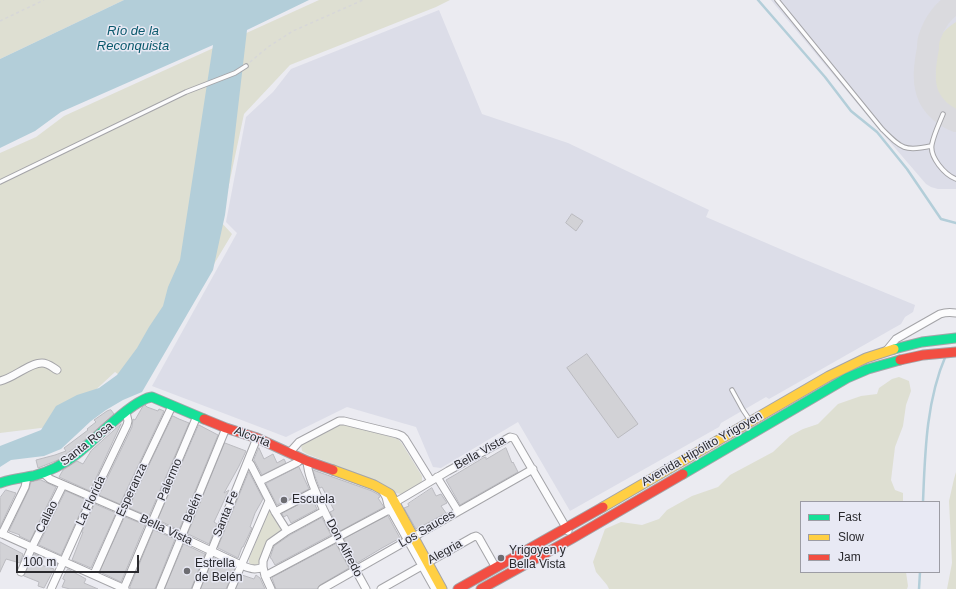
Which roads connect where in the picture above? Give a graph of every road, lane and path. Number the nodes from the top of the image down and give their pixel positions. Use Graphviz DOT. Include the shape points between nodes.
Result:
graph roads {
  1 [pos="44,0"];
  2 [pos="363,0"];
  3 [pos="777,0"];
  4 [pos="0,21"];
  5 [pos="246,66"];
  6 [pos="943,114"];
  7 [pos="931,146"];
  8 [pos="956,179"];
  9 [pos="0,182"];
  10 [pos="956,313"];
  11 [pos="956,338"];
  12 [pos="887,350"];
  13 [pos="956,352"];
  14 [pos="57,370"];
  15 [pos="0,381"];
  16 [pos="732,390"];
  17 [pos="172,406"];
  18 [pos="126,412"];
  19 [pos="197,416"];
  20 [pos="750,421"];
  21 [pos="226,428"];
  22 [pos="756,431"];
  23 [pos="257,438"];
  24 [pos="290,452"];
  25 [pos="304,459"];
  26 [pos="248,461"];
  27 [pos="533,469"];
  28 [pos="43,473"];
  29 [pos="27,477"];
  30 [pos="434,479"];
  31 [pos="260,481"];
  32 [pos="0,483"];
  33 [pos="63,485"];
  34 [pos="315,491"];
  35 [pos="92,498"];
  36 [pos="269,501"];
  37 [pos="391,506"];
  38 [pos="122,510"];
  39 [pos="324,511"];
  40 [pos="458,511"];
  41 [pos="275,512"];
  42 [pos="152,523"];
  43 [pos="566,528"];
  44 [pos="287,531"];
  45 [pos="1,533"];
  46 [pos="181,537"];
  47 [pos="337,537"];
  48 [pos="572,538"];
  49 [pos="411,539"];
  50 [pos="32,547"];
  51 [pos="211,551"];
  52 [pos="64,561"];
  53 [pos="425,564"];
  54 [pos="241,565"];
  55 [pos="263,567"];
  56 [pos="496,568"];
  57 [pos="356,570"];
  58 [pos="21,572"];
  59 [pos="94,574"];
  60 [pos="265,576"];
  61 [pos="51,589"];
  62 [pos="125,589"];
  63 [pos="160,589"];
  64 [pos="196,589"];
  65 [pos="231,589"];
  66 [pos="271,589"];
  67 [pos="322,589"];
  68 [pos="366,589"];
  69 [pos="381,589"];
  70 [pos="435,589"];
  71 [pos="442,589"];
  72 [pos="458,589"];
  73 [pos="481,589"];
  1 -- 4 [label="path"];
  2 -- 5 [label="path" via="293,31 268,47"];
  3 -- 7 [label="lane" via="893,140 903,148 918,149"];
  5 -- 9 [label="lane" via="235,73 186,92"];
  6 -- 7 [label="lane"];
  7 -- 8 [label="lane" via="941,169"];
  10 -- 12 [label="street" via="940,314 896,339"];
  11 -- 12 [label="main road, Avenida Hipólito Yrigoyen"];
  12 -- 20 [label="main road, Avenida Hipólito Yrigoyen" via="850,365"];
  13 -- 22 [label="main road, Avenida Hipólito Yrigoyen" via="885,363 834,385"];
  14 -- 15 [label="street" via="42,363 32,365"];
  16 -- 20 [label="lane"];
  17 -- 18 [label="main road, Alcorta" via="148,397"];
  17 -- 19 [label="main road, Alcorta"];
  17 -- 38 [label="street, Esperanza"];
  18 -- 28 [label="main road, Santa Rosa" via="76,456 61,466"];
  18 -- 35 [label="street, La Florida" via="127,425"];
  19 -- 21 [label="main road, Alcorta"];
  19 -- 42 [label="street, Palermo"];
  20 -- 22 [label="lane"];
  20 -- 43 [label="main road, Avenida Hipólito Yrigoyen"];
  21 -- 23 [label="main road, Alcorta"];
  21 -- 46 [label="street, Belén"];
  22 -- 48 [label="main road, Avenida Hipólito Yrigoyen"];
  23 -- 24 [label="main road, Alcorta"];
  23 -- 26 [label="street, Santa Fe"];
  24 -- 25 [label="main road, Alcorta"];
  24 -- 30 [label="street" via="305,438 344,421 402,436"];
  25 -- 31 [label="street"];
  25 -- 34 [label="street, Don Alfredo"];
  25 -- 37 [label="main road, Alcorta" via="374,485 390,494"];
  26 -- 31 [label="street"];
  26 -- 51 [label="street, Santa Fe"];
  27 -- 30 [label="street, Bella Vista" via="514,438 510,437"];
  27 -- 40 [label="street, Los Sauces"];
  27 -- 43 [label="street, Bella Vista"];
  28 -- 29 [label="main road, Santa Rosa"];
  28 -- 33 [label="street, Bella Vista"];
  29 -- 32 [label="main road, Santa Rosa"];
  29 -- 45 [label="street" via="25,487"];
  30 -- 37 [label="street, Bella Vista"];
  30 -- 40 [label="street"];
  31 -- 36 [label="street"];
  33 -- 35 [label="street, Bella Vista"];
  33 -- 50 [label="street, Callao"];
  34 -- 39 [label="street, Don Alfredo"];
  34 -- 41 [label="street"];
  35 -- 38 [label="street, Bella Vista"];
  35 -- 52 [label="street, La Florida"];
  36 -- 41 [label="street"];
  36 -- 54 [label="street"];
  37 -- 47 [label="street, Bella Vista" via="387,511"];
  37 -- 49 [label="main road, Alcorta"];
  38 -- 42 [label="street, Bella Vista"];
  38 -- 59 [label="street, Esperanza"];
  39 -- 44 [label="street"];
  39 -- 47 [label="street, Don Alfredo"];
  40 -- 49 [label="street, Los Sauces"];
  41 -- 44 [label="street"];
  42 -- 46 [label="street, Bella Vista"];
  42 -- 62 [label="street, Palermo"];
  43 -- 48 [label="street, Bella Vista"];
  43 -- 56 [label="main road, Avenida Hipólito Yrigoyen"];
  44 -- 55 [label="street" via="270,543 262,561"];
  45 -- 50 [label="street"];
  46 -- 51 [label="street, Bella Vista"];
  46 -- 63 [label="street, Belén"];
  47 -- 57 [label="street, Don Alfredo"];
  47 -- 60 [label="street, Bella Vista"];
  48 -- 73 [label="main road, Avenida Hipólito Yrigoyen"];
  49 -- 53 [label="main road, Alcorta"];
  49 -- 57 [label="street, Los Sauces"];
  50 -- 52 [label="street"];
  50 -- 58 [label="street, Callao"];
  51 -- 54 [label="street, Bella Vista"];
  51 -- 64 [label="street, Santa Fe"];
  52 -- 59 [label="street"];
  52 -- 61 [label="street, La Florida"];
  53 -- 56 [label="street, Alegria" via="476,536"];
  53 -- 69 [label="street, Alegria"];
  53 -- 70 [label="street, Alcorta"];
  53 -- 71 [label="main road, Alcorta"];
  54 -- 55 [label="street, Bella Vista" via="252,570"];
  54 -- 65 [label="street"];
  55 -- 60 [label="street"];
  56 -- 72 [label="main road, Avenida Hipólito Yrigoyen"];
  57 -- 67 [label="street, Los Sauces"];
  57 -- 68 [label="street, Don Alfredo"];
  59 -- 62 [label="street"];
  60 -- 66 [label="street"];
}
